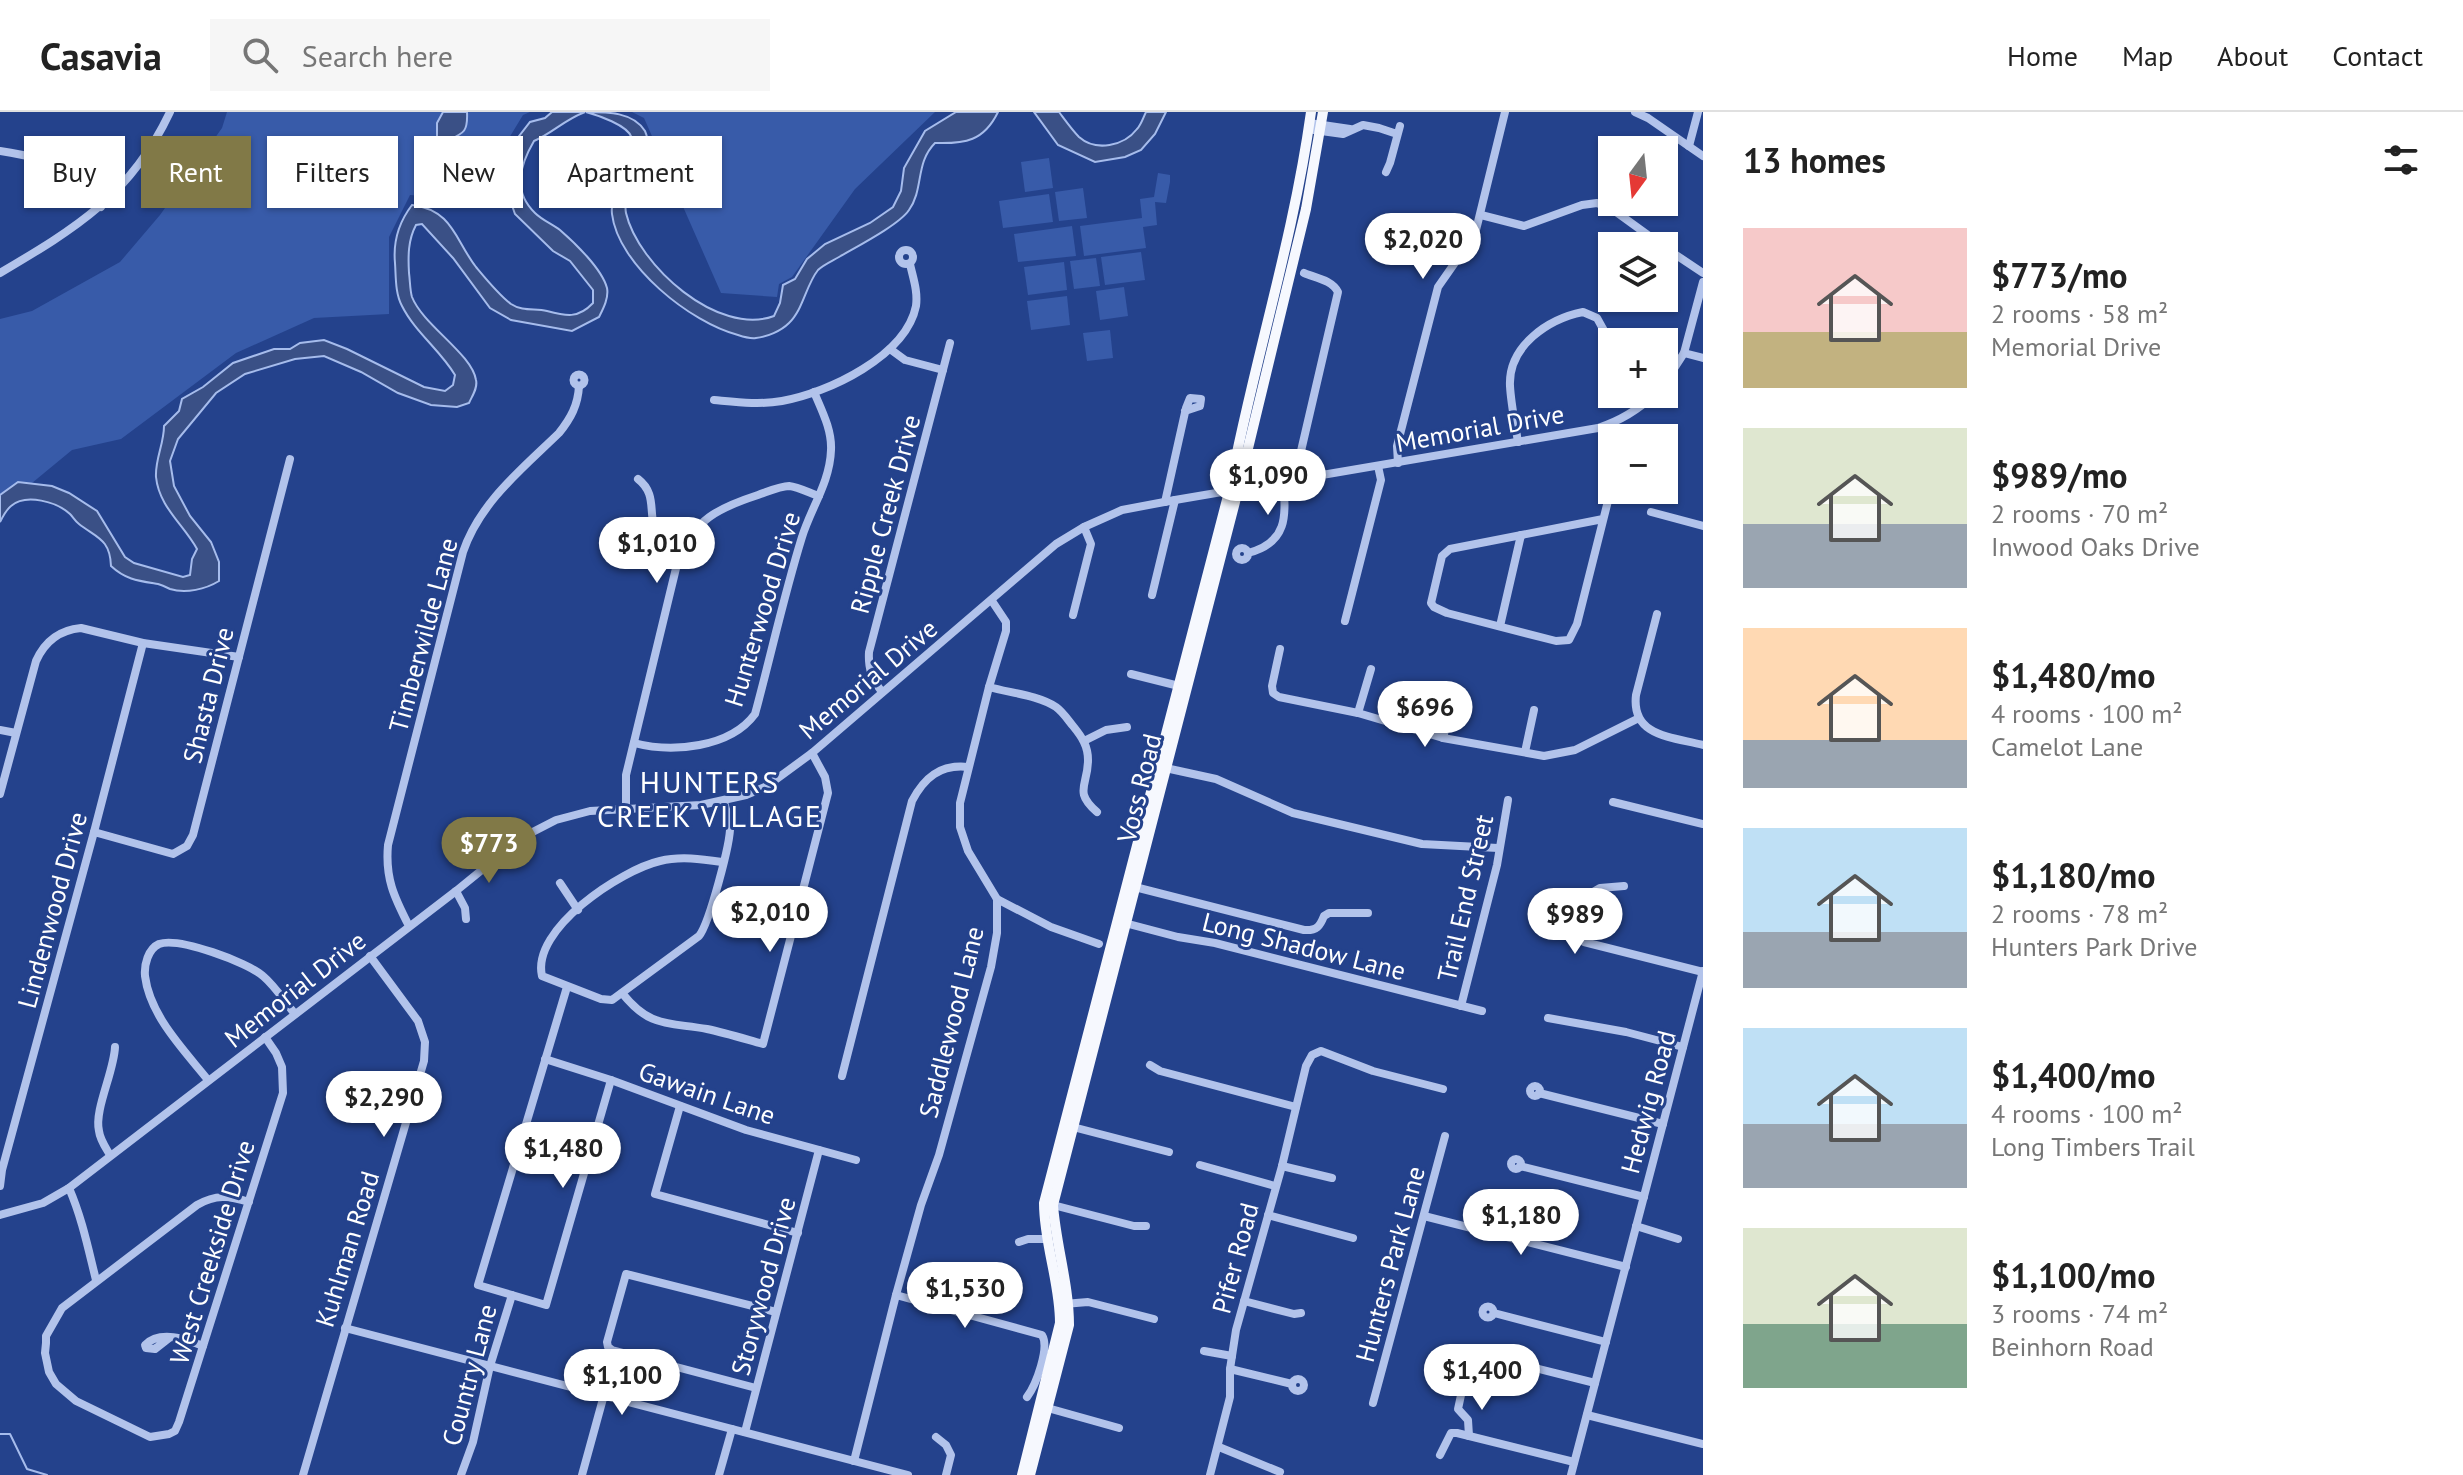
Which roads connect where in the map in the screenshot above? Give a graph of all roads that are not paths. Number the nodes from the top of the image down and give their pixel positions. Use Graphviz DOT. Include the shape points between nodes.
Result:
graph roads {
  1 [pos="170,112"];
  2 [pos="1323,112"];
  3 [pos="1505,112"];
  4 [pos="1635,112"];
  5 [pos="1698,112"];
  6 [pos="1314,124"];
  7 [pos="1689,146"];
  8 [pos="0,151"];
  9 [pos="24,156"];
  10 [pos="1703,156"];
  11 [pos="1386,172"];
  12 [pos="125,180"];
  13 [pos="100,208"];
  14 [pos="1481,215"];
  15 [pos="1644,232"];
  16 [pos="1678,256"];
  17 [pos="910,264"];
  18 [pos="0,273"];
  19 [pos="1304,273"];
  20 [pos="1703,273"];
  21 [pos="1703,282"];
  22 [pos="1700,302"];
  23 [pos="1603,328"];
  24 [pos="950,343"];
  25 [pos="890,349"];
  26 [pos="1684,353"];
  27 [pos="1703,358"];
  28 [pos="1678,362"];
  29 [pos="943,370"];
  30 [pos="579,386"];
  31 [pos="814,392"];
  32 [pos="714,400"];
  33 [pos="1637,408"];
  34 [pos="1185,411"];
  35 [pos="1613,424"];
  36 [pos="1598,427"];
  37 [pos="1518,442"];
  38 [pos="290,459"];
  39 [pos="1398,463"];
  40 [pos="1378,466"];
  41 [pos="1304,478"];
  42 [pos="638,479"];
  43 [pos="1283,482"];
  44 [pos="1233,491"];
  45 [pos="819,496"];
  46 [pos="1175,500"];
  47 [pos="1165,502"];
  48 [pos="1607,504"];
  49 [pos="1651,512"];
  50 [pos="1603,519"];
  51 [pos="1703,526"];
  52 [pos="1084,527"];
  53 [pos="1521,535"];
  54 [pos="683,546"];
  55 [pos="1248,553"];
  56 [pos="1152,595"];
  57 [pos="992,601"];
  58 [pos="1657,614"];
  59 [pos="1073,615"];
  60 [pos="1345,621"];
  61 [pos="1500,626"];
  62 [pos="143,643"];
  63 [pos="1280,649"];
  64 [pos="239,657"];
  65 [pos="1371,669"];
  66 [pos="1131,674"];
  67 [pos="989,687"];
  68 [pos="1183,687"];
  69 [pos="1455,690"];
  70 [pos="882,692"];
  71 [pos="1534,710"];
  72 [pos="1358,713"];
  73 [pos="1637,719"];
  74 [pos="1127,727"];
  75 [pos="0,730"];
  76 [pos="16,733"];
  77 [pos="1443,738"];
  78 [pos="1084,741"];
  79 [pos="634,743"];
  80 [pos="1703,745"];
  81 [pos="1525,752"];
  82 [pos="812,753"];
  83 [pos="968,767"];
  84 [pos="1161,767"];
  85 [pos="0,794"];
  86 [pos="1508,800"];
  87 [pos="724,802"];
  88 [pos="1613,802"];
  89 [pos="626,808"];
  90 [pos="1097,812"];
  91 [pos="1703,824"];
  92 [pos="94,832"];
  93 [pos="1498,848"];
  94 [pos="722,862"];
  95 [pos="560,883"];
  96 [pos="1131,886"];
  97 [pos="1624,886"];
  98 [pos="456,891"];
  99 [pos="997,899"];
  100 [pos="578,910"];
  101 [pos="1368,913"];
  102 [pos="466,919"];
  103 [pos="1122,922"];
  104 [pos="409,926"];
  105 [pos="1099,944"];
  106 [pos="370,956"];
  107 [pos="1703,972"];
  108 [pos="567,987"];
  109 [pos="622,993"];
  110 [pos="1461,1006"];
  111 [pos="1698,1010"];
  112 [pos="1482,1011"];
  113 [pos="295,1014"];
  114 [pos="1548,1018"];
  115 [pos="265,1037"];
  116 [pos="115,1047"];
  117 [pos="1683,1047"];
  118 [pos="545,1059"];
  119 [pos="1150,1065"];
  120 [pos="842,1076"];
  121 [pos="208,1080"];
  122 [pos="611,1080"];
  123 [pos="1443,1089"];
  124 [pos="1539,1093"];
  125 [pos="680,1106"];
  126 [pos="1296,1107"];
  127 [pos="1663,1124"];
  128 [pos="1068,1126"];
  129 [pos="1445,1136"];
  130 [pos="819,1150"];
  131 [pos="1169,1152"];
  132 [pos="110,1155"];
  133 [pos="856,1160"];
  134 [pos="1200,1165"];
  135 [pos="1282,1166"];
  136 [pos="1520,1166"];
  137 [pos="1332,1178"];
  138 [pos="0,1186"];
  139 [pos="1275,1186"];
  140 [pos="69,1188"];
  141 [pos="1052,1190"];
  142 [pos="1644,1197"];
  143 [pos="249,1202"];
  144 [pos="1053,1205"];
  145 [pos="0,1214"];
  146 [pos="1268,1215"];
  147 [pos="1424,1216"];
  148 [pos="1146,1226"];
  149 [pos="1636,1226"];
  150 [pos="798,1233"];
  151 [pos="1353,1238"];
  152 [pos="1046,1239"];
  153 [pos="1678,1239"];
  154 [pos="1019,1242"];
  155 [pos="1626,1267"];
  156 [pos="96,1280"];
  157 [pos="512,1295"];
  158 [pos="896,1295"];
  159 [pos="1244,1301"];
  160 [pos="1064,1304"];
  161 [pos="776,1312"];
  162 [pos="1301,1313"];
  163 [pos="1494,1313"];
  164 [pos="1154,1319"];
  165 [pos="345,1328"];
  166 [pos="169,1338"];
  167 [pos="1606,1342"];
  168 [pos="203,1346"];
  169 [pos="1204,1351"];
  170 [pos="1232,1356"];
  171 [pos="1515,1363"];
  172 [pos="490,1366"];
  173 [pos="1230,1369"];
  174 [pos="1595,1383"];
  175 [pos="1292,1384"];
  176 [pos="1463,1386"];
  177 [pos="756,1388"];
  178 [pos="604,1395"];
  179 [pos="1027,1397"];
  180 [pos="1373,1403"];
  181 [pos="1043,1407"];
  182 [pos="1587,1415"];
  183 [pos="1119,1428"];
  184 [pos="732,1429"];
  185 [pos="745,1432"];
  186 [pos="1469,1436"];
  187 [pos="936,1437"];
  188 [pos="1703,1444"];
  189 [pos="1219,1447"];
  190 [pos="1440,1455"];
  191 [pos="854,1461"];
  192 [pos="1574,1462"];
  193 [pos="1280,1472"];
  194 [pos="303,1475"];
  195 [pos="461,1475"];
  196 [pos="582,1475"];
  197 [pos="719,1475"];
  198 [pos="908,1475"];
  199 [pos="946,1475"];
  200 [pos="1022,1475"];
  201 [pos="1030,1475"];
  202 [pos="1210,1475"];
  203 [pos="1571,1475"];
  1 -- 12 [label="street" via="145,157"];
  2 -- 6 [label="main road, Voss Road"];
  3 -- 14 [label="street"];
  4 -- 7 [label="street"];
  5 -- 7 [label="street"];
  6 -- 11 [label="street" via="1398,130"];
  6 -- 44 [label="main road, Voss Road" via="1279,300 1237,445"];
  7 -- 10 [label="street"];
  8 -- 9 [label="street"];
  13 -- 18 [label="street"];
  14 -- 15 [label="street" via="1524,226 1597,203"];
  14 -- 39 [label="street" via="1468,248 1438,287 1397,446"];
  16 -- 20 [label="street"];
  17 -- 25 [label="street" via="916,305 902,338"];
  19 -- 41 [label="street" via="1338,292 1301,451"];
  21 -- 22 [label="street"];
  22 -- 26 [label="street"];
  23 -- 37 [label="street" via="1597,318 1583,312 1540,330 1525,343 1510,383"];
  24 -- 29 [label="street, Ripple Creek Drive"];
  25 -- 29 [label="street" via="905,360"];
  25 -- 31 [label="street"];
  26 -- 27 [label="street"];
  26 -- 28 [label="street"];
  29 -- 70 [label="street, Ripple Creek Drive" via="869,652 870,674"];
  30 -- 104 [label="street, Timberwilde Lane" via="569,421 488,503 463,555 388,845 389,882"];
  31 -- 32 [label="street" via="781,401"];
  31 -- 45 [label="street, Hunterwood Drive" via="831,441"];
  33 -- 35 [label="street, Memorial Drive"];
  34 -- 47 [label="street"];
  36 -- 37 [label="street, Memorial Drive"];
  37 -- 39 [label="street, Memorial Drive"];
  38 -- 64 [label="street, Shasta Drive"];
  39 -- 40 [label="street, Memorial Drive"];
  40 -- 41 [label="street, Memorial Drive"];
  40 -- 60 [label="street" via="1381,480"];
  41 -- 43 [label="street, Memorial Drive"];
  42 -- 54 [label="street" via="650,492 659,533"];
  43 -- 44 [label="street, Memorial Drive"];
  43 -- 55 [label="street" via="1286,506 1280,533"];
  44 -- 46 [label="street, Memorial Drive"];
  44 -- 68 [label="main road, Voss Road"];
  45 -- 54 [label="street" via="786,486 737,502 705,519"];
  45 -- 79 [label="street, Hunterwood Drive" via="803,534 750,722 717,741 664,748"];
  46 -- 47 [label="street, Memorial Drive"];
  46 -- 56 [label="street"];
  47 -- 52 [label="street, Memorial Drive" via="1122,510"];
  48 -- 50 [label="street"];
  49 -- 51 [label="street"];
  50 -- 53 [label="street"];
  50 -- 61 [label="street" via="1569,640"];
  52 -- 57 [label="street, Memorial Drive" via="1044,553"];
  52 -- 59 [label="street" via="1091,544"];
  53 -- 61 [label="street"];
  53 -- 61 [label="street" via="1450,549 1442,556 1431,597 1440,611"];
  54 -- 79 [label="street"];
  57 -- 67 [label="street, Saddlewood Lane" via="1006,631"];
  57 -- 70 [label="street, Memorial Drive"];
  58 -- 73 [label="street" via="1636,695"];
  62 -- 64 [label="street"];
  62 -- 76 [label="street" via="81,628 46,643"];
  62 -- 92 [label="street, Lindenwood Drive"];
  63 -- 72 [label="street" via="1273,693"];
  64 -- 92 [label="street, Shasta Drive" via="187,846 173,854"];
  65 -- 72 [label="street"];
  66 -- 68 [label="street"];
  67 -- 78 [label="street" via="1054,706"];
  67 -- 83 [label="street, Saddlewood Lane"];
  68 -- 84 [label="main road, Voss Road"];
  69 -- 77 [label="street"];
  70 -- 82 [label="street, Memorial Drive"];
  71 -- 81 [label="street"];
  72 -- 77 [label="street"];
  73 -- 80 [label="street" via="1656,733"];
  73 -- 81 [label="street" via="1562,754"];
  74 -- 78 [label="street"];
  75 -- 76 [label="street"];
  76 -- 85 [label="street"];
  77 -- 81 [label="street"];
  78 -- 90 [label="street" via="1088,763 1082,794"];
  79 -- 89 [label="street" via="626,775"];
  82 -- 87 [label="street, Memorial Drive" via="767,786"];
  82 -- 109 [label="street" via="828,793 763,1044 646,1017"];
  83 -- 99 [label="street, Saddlewood Lane" via="960,827"];
  83 -- 120 [label="street" via="935,772 921,783 912,801"];
  84 -- 93 [label="street" via="1216,779 1293,813 1422,844"];
  84 -- 96 [label="main road, Voss Road"];
  86 -- 93 [label="street, Trail End Street"];
  87 -- 89 [label="street, Memorial Drive"];
  87 -- 94 [label="street" via="730,824"];
  88 -- 91 [label="street"];
  89 -- 98 [label="street, Memorial Drive" via="556,820 521,838"];
  92 -- 138 [label="street, Lindenwood Drive"];
  93 -- 110 [label="street, Trail End Street"];
  94 -- 100 [label="street" via="686,858 637,868"];
  94 -- 109 [label="street" via="703,931"];
  95 -- 100 [label="street"];
  96 -- 101 [label="street" via="1304,930 1316,929 1329,913"];
  96 -- 103 [label="main road, Voss Road"];
  97 -- 107 [label="street" via="1588,895 1579,938"];
  98 -- 102 [label="street"];
  98 -- 104 [label="street, Memorial Drive"];
  99 -- 105 [label="street"];
  99 -- 158 [label="street, Saddlewood Lane" via="991,967"];
  100 -- 108 [label="street" via="548,941 542,962 542,976"];
  103 -- 110 [label="street, Long Shadow Lane"];
  103 -- 128 [label="main road, Voss Road"];
  104 -- 106 [label="street, Memorial Drive"];
  106 -- 113 [label="street, Memorial Drive"];
  106 -- 165 [label="street, Kuhlman Road" via="418,1021 425,1053"];
  107 -- 111 [label="street, Hedwig Road"];
  108 -- 109 [label="street" via="606,1001"];
  108 -- 118 [label="street, Country Lane"];
  110 -- 112 [label="street, Long Shadow Lane"];
  111 -- 117 [label="street, Hedwig Road"];
  113 -- 115 [label="street, Memorial Drive"];
  113 -- 121 [label="street" via="264,976 244,963 178,944 162,943 152,949 145,963 150,995 170,1032"];
  114 -- 117 [label="street"];
  115 -- 121 [label="street, Memorial Drive"];
  115 -- 143 [label="street, West Creekside Drive" via="282,1067 283,1093"];
  116 -- 132 [label="street" via="98,1123"];
  117 -- 127 [label="street, Hedwig Road"];
  118 -- 122 [label="street, Gawain Lane"];
  118 -- 157 [label="street, Country Lane" via="478,1285"];
  119 -- 126 [label="street"];
  121 -- 132 [label="street, Memorial Drive"];
  122 -- 125 [label="street, Gawain Lane"];
  122 -- 157 [label="street" via="546,1305"];
  123 -- 126 [label="street, Pifer Road" via="1321,1051 1306,1066"];
  124 -- 127 [label="street"];
  125 -- 130 [label="street, Gawain Lane"];
  125 -- 150 [label="street" via="655,1194"];
  126 -- 135 [label="street, Pifer Road"];
  127 -- 142 [label="street, Hedwig Road"];
  128 -- 131 [label="street"];
  128 -- 141 [label="main road, Voss Road"];
  129 -- 147 [label="street, Hunters Park Lane"];
  130 -- 133 [label="street, Gawain Lane"];
  130 -- 150 [label="street, Storywood Drive"];
  132 -- 140 [label="street, Memorial Drive"];
  134 -- 139 [label="street"];
  135 -- 137 [label="street"];
  135 -- 139 [label="street, Pifer Road"];
  136 -- 142 [label="street"];
  139 -- 146 [label="street, Pifer Road"];
  140 -- 145 [label="street, Memorial Drive" via="43,1203"];
  140 -- 156 [label="street"];
  141 -- 144 [label="main road, Voss Road"];
  141 -- 152 [label="main road, Voss Road" via="1044,1203"];
  142 -- 149 [label="street, Hedwig Road"];
  143 -- 156 [label="street" via="229,1196 206,1200"];
  143 -- 168 [label="street, West Creekside Drive"];
  144 -- 148 [label="street"];
  144 -- 160 [label="main road, Voss Road"];
  146 -- 151 [label="street"];
  146 -- 159 [label="street, Pifer Road"];
  147 -- 155 [label="street"];
  147 -- 180 [label="street, Hunters Park Lane"];
  149 -- 153 [label="street"];
  149 -- 155 [label="street, Hedwig Road"];
  150 -- 161 [label="street, Storywood Drive"];
  152 -- 154 [label="street"];
  152 -- 160 [label="main road, Voss Road"];
  155 -- 167 [label="street, Hedwig Road"];
  156 -- 168 [label="street, West Creekside Drive" via="62,1308 46,1336 47,1363 66,1394 150,1437 164,1436 175,1431"];
  157 -- 172 [label="street, Country Lane"];
  158 -- 179 [label="street" via="1042,1335 1045,1348"];
  158 -- 191 [label="street, Saddlewood Lane"];
  159 -- 162 [label="street"];
  159 -- 170 [label="street, Pifer Road"];
  160 -- 164 [label="street" via="1088,1302"];
  160 -- 181 [label="main road, Voss Road" via="1066,1343"];
  161 -- 177 [label="street, Storywood Drive"];
  161 -- 177 [label="street" via="626,1274 607,1342 612,1350"];
  163 -- 167 [label="street"];
  165 -- 172 [label="street"];
  165 -- 194 [label="street, Kuhlman Road"];
  166 -- 168 [label="street"];
  167 -- 174 [label="street, Hedwig Road"];
  169 -- 170 [label="street"];
  170 -- 173 [label="street, Pifer Road"];
  171 -- 174 [label="street"];
  172 -- 178 [label="street"];
  172 -- 195 [label="street, Country Lane"];
  173 -- 175 [label="street"];
  173 -- 189 [label="street, Pifer Road"];
  174 -- 182 [label="street, Hedwig Road"];
  176 -- 186 [label="street" via="1458,1409 1468,1420"];
  177 -- 185 [label="street, Storywood Drive"];
  178 -- 184 [label="street"];
  178 -- 196 [label="street"];
  181 -- 183 [label="street"];
  181 -- 200 [label="main road, Voss Road"];
  181 -- 201 [label="main road, Voss Road"];
  182 -- 188 [label="street"];
  182 -- 192 [label="street, Hedwig Road"];
  184 -- 185 [label="street"];
  184 -- 197 [label="street"];
  185 -- 191 [label="street"];
  186 -- 190 [label="street" via="1451,1433"];
  186 -- 192 [label="street"];
  187 -- 199 [label="street" via="951,1455"];
  189 -- 193 [label="street"];
  189 -- 202 [label="street, Pifer Road"];
  191 -- 198 [label="street"];
  192 -- 203 [label="street, Hedwig Road"];
}
